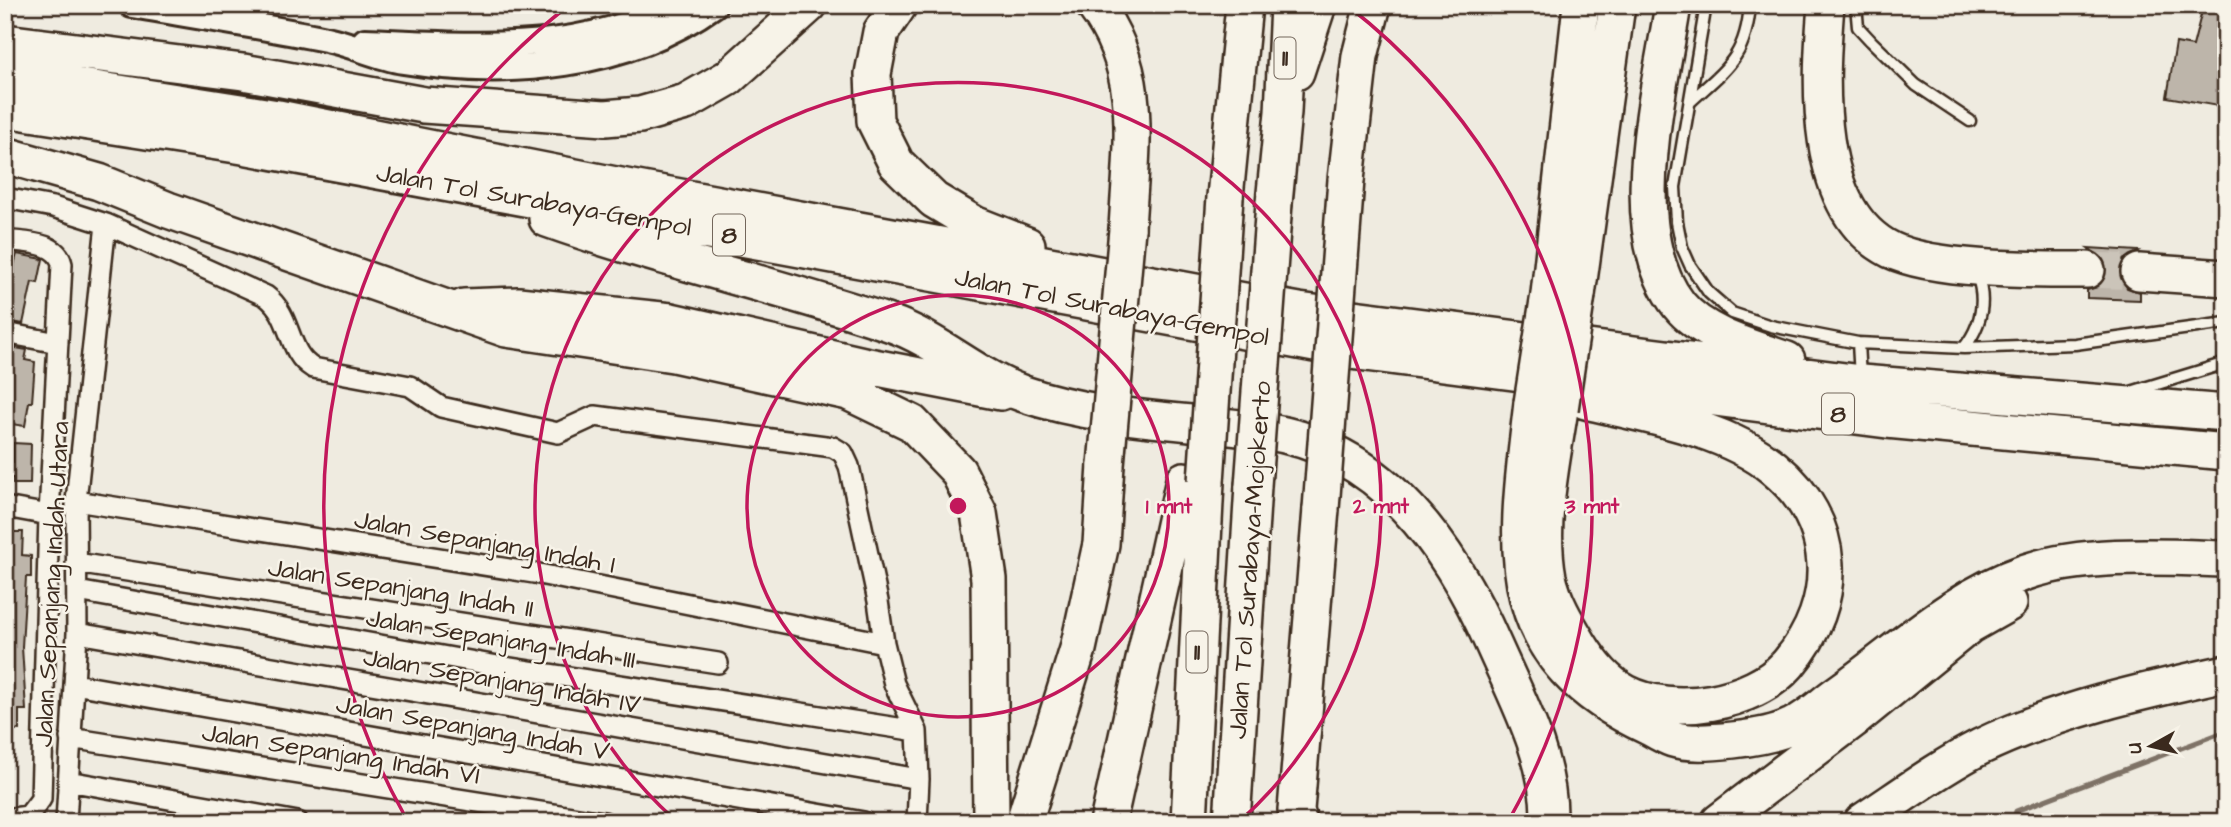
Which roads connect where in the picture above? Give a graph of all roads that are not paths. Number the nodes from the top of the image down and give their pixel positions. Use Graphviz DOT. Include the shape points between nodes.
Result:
graph roads {
  1 [pos="132,5"];
  2 [pos="674,5"];
  3 [pos="715,5"];
  4 [pos="809,5"];
  5 [pos="835,5"];
  6 [pos="899,5"];
  7 [pos="1094,5"];
  8 [pos="1244,5"];
  9 [pos="1288,5"];
  10 [pos="1318,5"];
  11 [pos="1373,5"];
  12 [pos="1573,5"];
  13 [pos="1581,5"];
  14 [pos="1617,5"];
  15 [pos="1638,5"];
  16 [pos="1673,5"];
  17 [pos="1706,5"];
  18 [pos="1750,5"];
  19 [pos="1826,5"];
  20 [pos="1856,5"];
  21 [pos="329,39"];
  22 [pos="5,42"];
  23 [pos="5,75"];
  24 [pos="1572,80"];
  25 [pos="292,81"];
  26 [pos="1690,101"];
  27 [pos="5,109"];
  28 [pos="1283,112"];
  29 [pos="1970,121"];
  30 [pos="1600,125"];
  31 [pos="5,155"];
  32 [pos="485,190"];
  33 [pos="5,198"];
  34 [pos="106,224"];
  35 [pos="5,240"];
  36 [pos="1972,265"];
  37 [pos="2087,270"];
  38 [pos="2140,272"];
  39 [pos="2226,278"];
  40 [pos="1155,282"];
  41 [pos="1563,295"];
  42 [pos="443,307"];
  43 [pos="2226,323"];
  44 [pos="5,333"];
  45 [pos="58,343"];
  46 [pos="1858,343"];
  47 [pos="1964,348"];
  48 [pos="1451,363"];
  49 [pos="2226,363"];
  50 [pos="1853,382"];
  51 [pos="1046,401"];
  52 [pos="2090,404"];
  53 [pos="1546,406"];
  54 [pos="2226,414"];
  55 [pos="2226,452"];
  56 [pos="1195,481"];
  57 [pos="76,501"];
  58 [pos="5,507"];
  59 [pos="49,515"];
  60 [pos="2226,559"];
  61 [pos="76,563"];
  62 [pos="2226,569"];
  63 [pos="77,591"];
  64 [pos="76,633"];
  65 [pos="884,643"];
  66 [pos="718,663"];
  67 [pos="2226,673"];
  68 [pos="74,684"];
  69 [pos="1857,717"];
  70 [pos="917,731"];
  71 [pos="70,738"];
  72 [pos="919,779"];
  73 [pos="68,781"];
  74 [pos="5,819"];
  75 [pos="66,822"];
  76 [pos="298,822"];
  77 [pos="604,822"];
  78 [pos="864,822"];
  79 [pos="917,822"];
  80 [pos="991,822"];
  81 [pos="1024,822"];
  82 [pos="1108,822"];
  83 [pos="1189,822"];
  84 [pos="1232,822"];
  85 [pos="1299,822"];
  86 [pos="1549,822"];
  87 [pos="1719,822"];
  88 [pos="1756,822"];
  89 [pos="1862,822"];
  1 -- 21 [label="street"];
  2 -- 21 [label="street" via="611,30 527,46"];
  3 -- 21 [label="street" via="659,40 620,52 526,68 401,61"];
  4 -- 25 [label="highway" via="728,78 686,102 640,115 563,117 424,105"];
  5 -- 25 [label="highway" via="793,48 726,103 657,130 568,137 319,99"];
  6 -- 40 [label="highway" via="881,32 873,74 875,121 897,163 934,200 974,224 1040,250"];
  7 -- 81 [label="highway, bridge" via="1112,28 1131,82 1127,229 1101,544 1078,649"];
  8 -- 56 [label="highway, 11, bridge"];
  9 -- 28 [label="highway, Jalan Tol Surabaya–Mojokerto / 11"];
  10 -- 28 [label="highway"];
  11 -- 85 [label="highway, bridge" via="1360,56 1346,180 1296,810"];
  12 -- 24 [label="highway"];
  13 -- 24 [label="highway"];
  14 -- 30 [label="highway"];
  15 -- 30 [label="highway"];
  16 -- 50 [label="highway" via="1648,169 1648,222 1658,268 1680,306 1705,326 1749,347"];
  17 -- 26 [label="lane"];
  18 -- 26 [label="lane" via="1748,29 1734,62"];
  19 -- 36 [label="highway" via="1824,136 1833,180 1848,211 1870,236 1891,250 1926,261"];
  20 -- 29 [label="lane" via="1858,27 1871,41 1916,85"];
  22 -- 25 [label="highway"];
  23 -- 40 [label="highway, Jalan Tol Surabaya–Gempol / 8" via="278,118 626,187"];
  24 -- 41 [label="highway"];
  26 -- 46 [label="lane" via="1675,203 1682,247 1699,279 1720,304 1750,320"];
  27 -- 32 [label="highway, Jalan Tol Surabaya–Gempol / 8"];
  28 -- 84 [label="highway, Jalan Tol Surabaya–Mojokerto / 11, bridge"];
  30 -- 41 [label="highway"];
  31 -- 42 [label="highway" via="99,182 168,211"];
  32 -- 48 [label="highway, Jalan Tol Surabaya–Gempol / 8" via="1294,341"];
  32 -- 51 [label="highway" via="536,215 632,249 889,323 938,344 1020,393"];
  33 -- 34 [label="street" via="54,206"];
  34 -- 57 [label="street, Jalan Sepanjang Indah Utara"];
  34 -- 65 [label="street" via="266,296 283,312 298,353 313,368 410,386 441,407 558,433 595,416 833,447 843,453 849,466"];
  35 -- 45 [label="street" via="43,246 60,256"];
  36 -- 37 [label="highway"];
  36 -- 47 [label="lane" via="1979,279 1982,308 1976,330"];
  38 -- 39 [label="highway"];
  40 -- 50 [label="highway, Jalan Tol Surabaya–Gempol / 8" via="1299,311"];
  41 -- 53 [label="highway, bridge"];
  42 -- 51 [label="highway" via="518,305 671,321"];
  42 -- 80 [label="highway" via="506,329 673,354 848,392 912,424 958,471 979,513 989,579"];
  43 -- 47 [label="lane" via="2075,344"];
  44 -- 45 [label="street"];
  45 -- 59 [label="street"];
  46 -- 47 [label="lane"];
  46 -- 50 [label="lane"];
  48 -- 53 [label="highway" via="1676,423 1731,442 1774,468 1808,506 1826,552 1826,589 1812,626 1787,665 1750,690 1710,704 1667,707 1625,693 1591,662 1564,620 1548,577"];
  48 -- 55 [label="highway, Jalan Tol Surabaya–Gempol / 8" via="1887,420"];
  49 -- 52 [label="lane"];
  50 -- 52 [label="highway, Jalan Tol Surabaya–Gempol / 8"];
  51 -- 86 [label="highway" via="1284,435 1347,458 1383,481 1422,520 1457,572 1491,640 1532,736 1546,787"];
  52 -- 54 [label="highway, Jalan Tol Surabaya–Gempol / 8"];
  53 -- 60 [label="highway" via="1520,533 1525,593 1542,641 1573,680 1612,711 1675,740 1740,740 1792,727 1948,609 2026,572 2121,559"];
  56 -- 82 [label="highway"];
  56 -- 83 [label="highway, 11"];
  57 -- 61 [label="street, Jalan Sepanjang Indah Utara"];
  57 -- 65 [label="street, Jalan Sepanjang Indah I" via="534,573"];
  58 -- 59 [label="street"];
  59 -- 74 [label="street" via="41,799 28,816"];
  61 -- 63 [label="street, Jalan Sepanjang Indah Utara"];
  61 -- 66 [label="street, Jalan Sepanjang Indah II"];
  62 -- 69 [label="highway" via="2095,577 2003,606 1970,625"];
  63 -- 64 [label="street, Jalan Sepanjang Indah Utara"];
  63 -- 70 [label="street, Jalan Sepanjang Indah III" via="498,666"];
  64 -- 68 [label="street, Jalan Sepanjang Indah Utara"];
  64 -- 72 [label="street, Jalan Sepanjang Indah IV"];
  65 -- 70 [label="street" via="894,684"];
  67 -- 89 [label="highway" via="2136,692 2032,725 1978,748"];
  68 -- 71 [label="street, Jalan Sepanjang Indah Utara"];
  68 -- 78 [label="street, Jalan Sepanjang Indah V"];
  69 -- 87 [label="highway"];
  69 -- 88 [label="highway" via="1829,764"];
  70 -- 72 [label="street"];
  71 -- 73 [label="street, Jalan Sepanjang Indah Utara"];
  71 -- 77 [label="street, Jalan Sepanjang Indah VI"];
  72 -- 79 [label="street"];
  73 -- 75 [label="street, Jalan Sepanjang Indah Utara"];
  73 -- 76 [label="street"];
}
